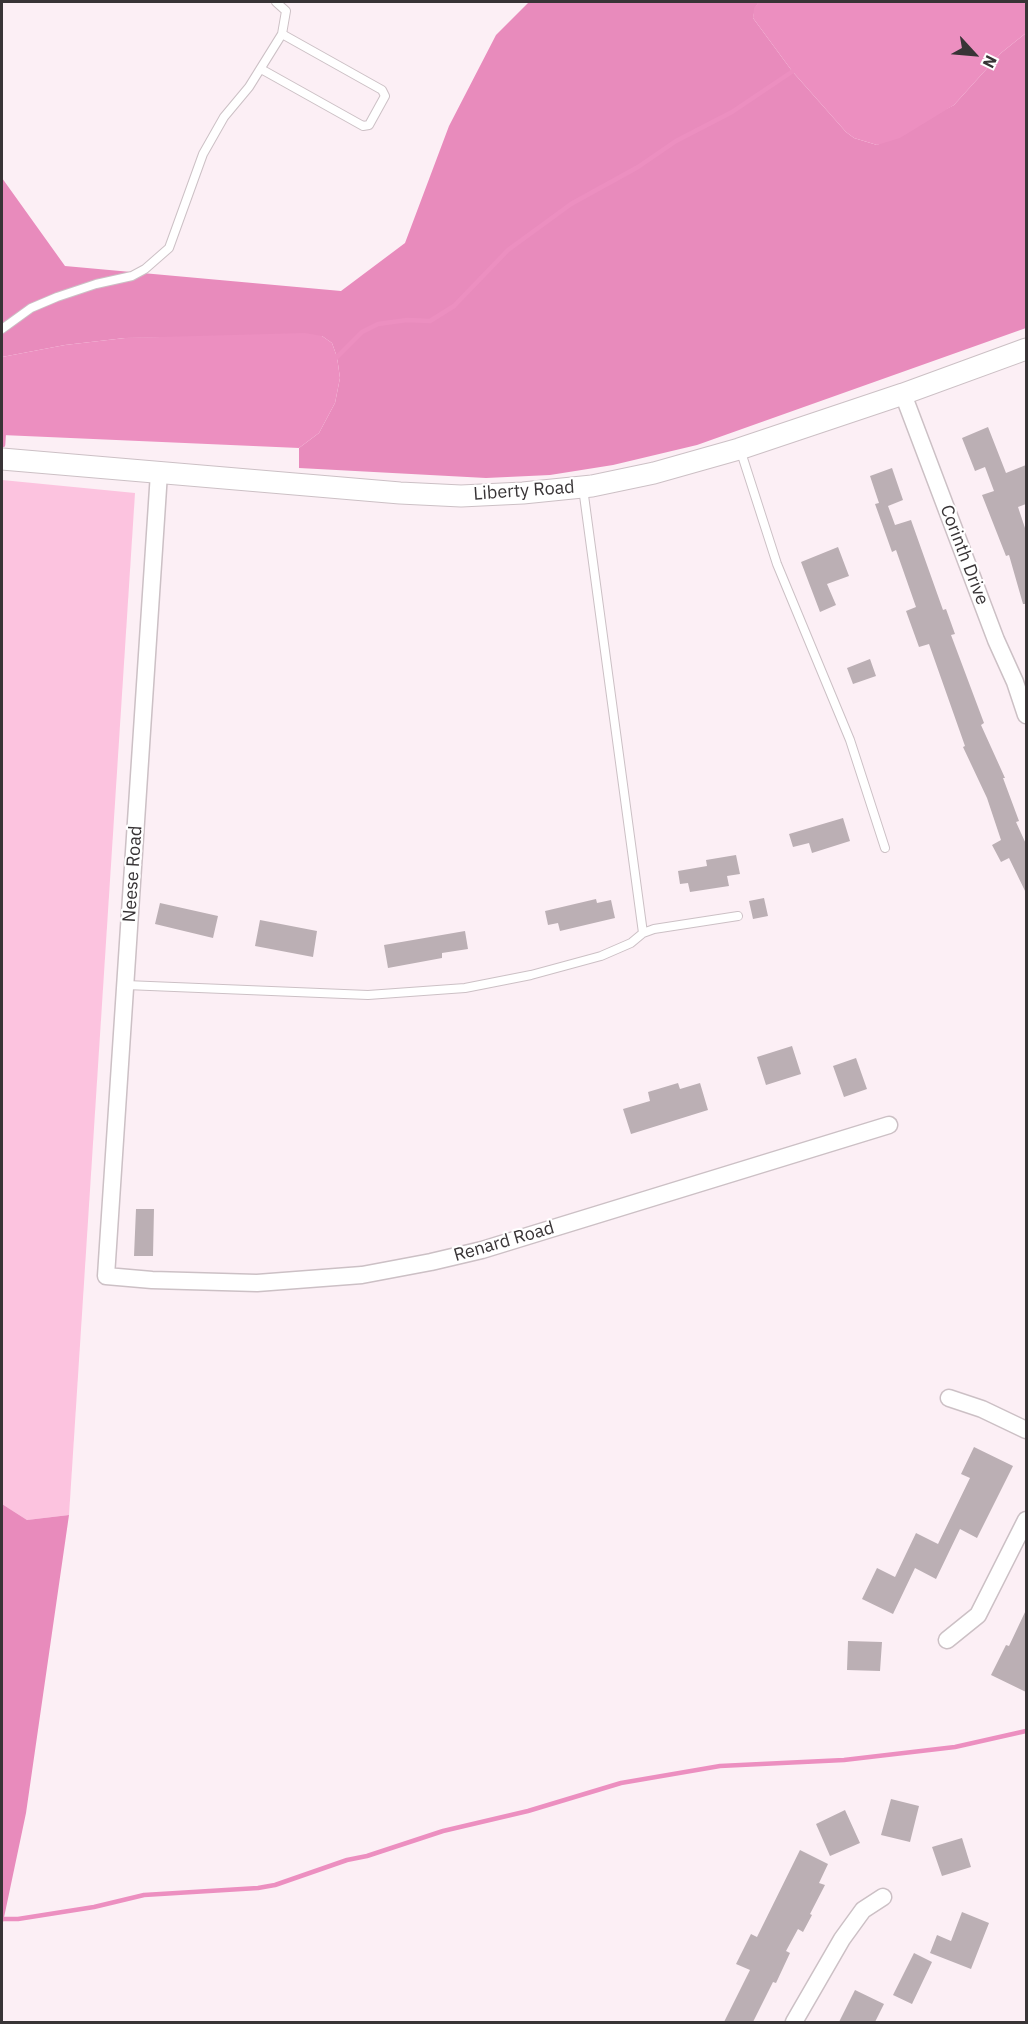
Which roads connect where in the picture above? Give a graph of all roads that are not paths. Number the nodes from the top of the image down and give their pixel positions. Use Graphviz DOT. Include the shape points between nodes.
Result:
graph roads {
  1 [pos="276,2"];
  2 [pos="282,34"];
  3 [pos="261,69"];
  4 [pos="2,329"];
  5 [pos="1026,349"];
  6 [pos="903,394"];
  7 [pos="740,449"];
  8 [pos="2,459"];
  9 [pos="159,473"];
  10 [pos="583,487"];
  11 [pos="1021,680"];
  12 [pos="1026,715"];
  13 [pos="885,848"];
  14 [pos="738,916"];
  15 [pos="644,933"];
  16 [pos="126,985"];
  17 [pos="890,1125"];
  18 [pos="106,1276"];
  19 [pos="949,1398"];
  20 [pos="1026,1430"];
  21 [pos="1026,1520"];
  22 [pos="947,1640"];
  23 [pos="883,1897"];
  24 [pos="794,2022"];
  1 -- 2 [label="lane" via="286,11"];
  2 -- 3 [label="lane"];
  2 -- 3 [label="lane" via="382,90 385,96 369,125 363,126"];
  3 -- 4 [label="lane" via="224,117 203,154 169,248 160,258 132,276 96,284 31,308"];
  5 -- 6 [label="street, Liberty Road"];
  6 -- 7 [label="street, Liberty Road"];
  6 -- 11 [label="street, Corinth Drive" via="996,640"];
  7 -- 10 [label="street, Liberty Road" via="654,473"];
  7 -- 13 [label="lane" via="777,564 850,740"];
  8 -- 9 [label="street, Liberty Road"];
  9 -- 10 [label="street, Liberty Road" via="451,495"];
  9 -- 16 [label="street, Neese Road"];
  10 -- 15 [label="lane"];
  11 -- 12 [label="street, Corinth Drive"];
  14 -- 15 [label="lane"];
  15 -- 16 [label="lane" via="601,956 465,988 368,995"];
  16 -- 18 [label="street, Neese Road"];
  17 -- 18 [label="street, Renard Road" via="482,1250 431,1262 362,1275 257,1283"];
  19 -- 20 [label="street"];
  21 -- 22 [label="street" via="978,1616"];
  23 -- 24 [label="street" via="863,1910 842,1939"];
}
